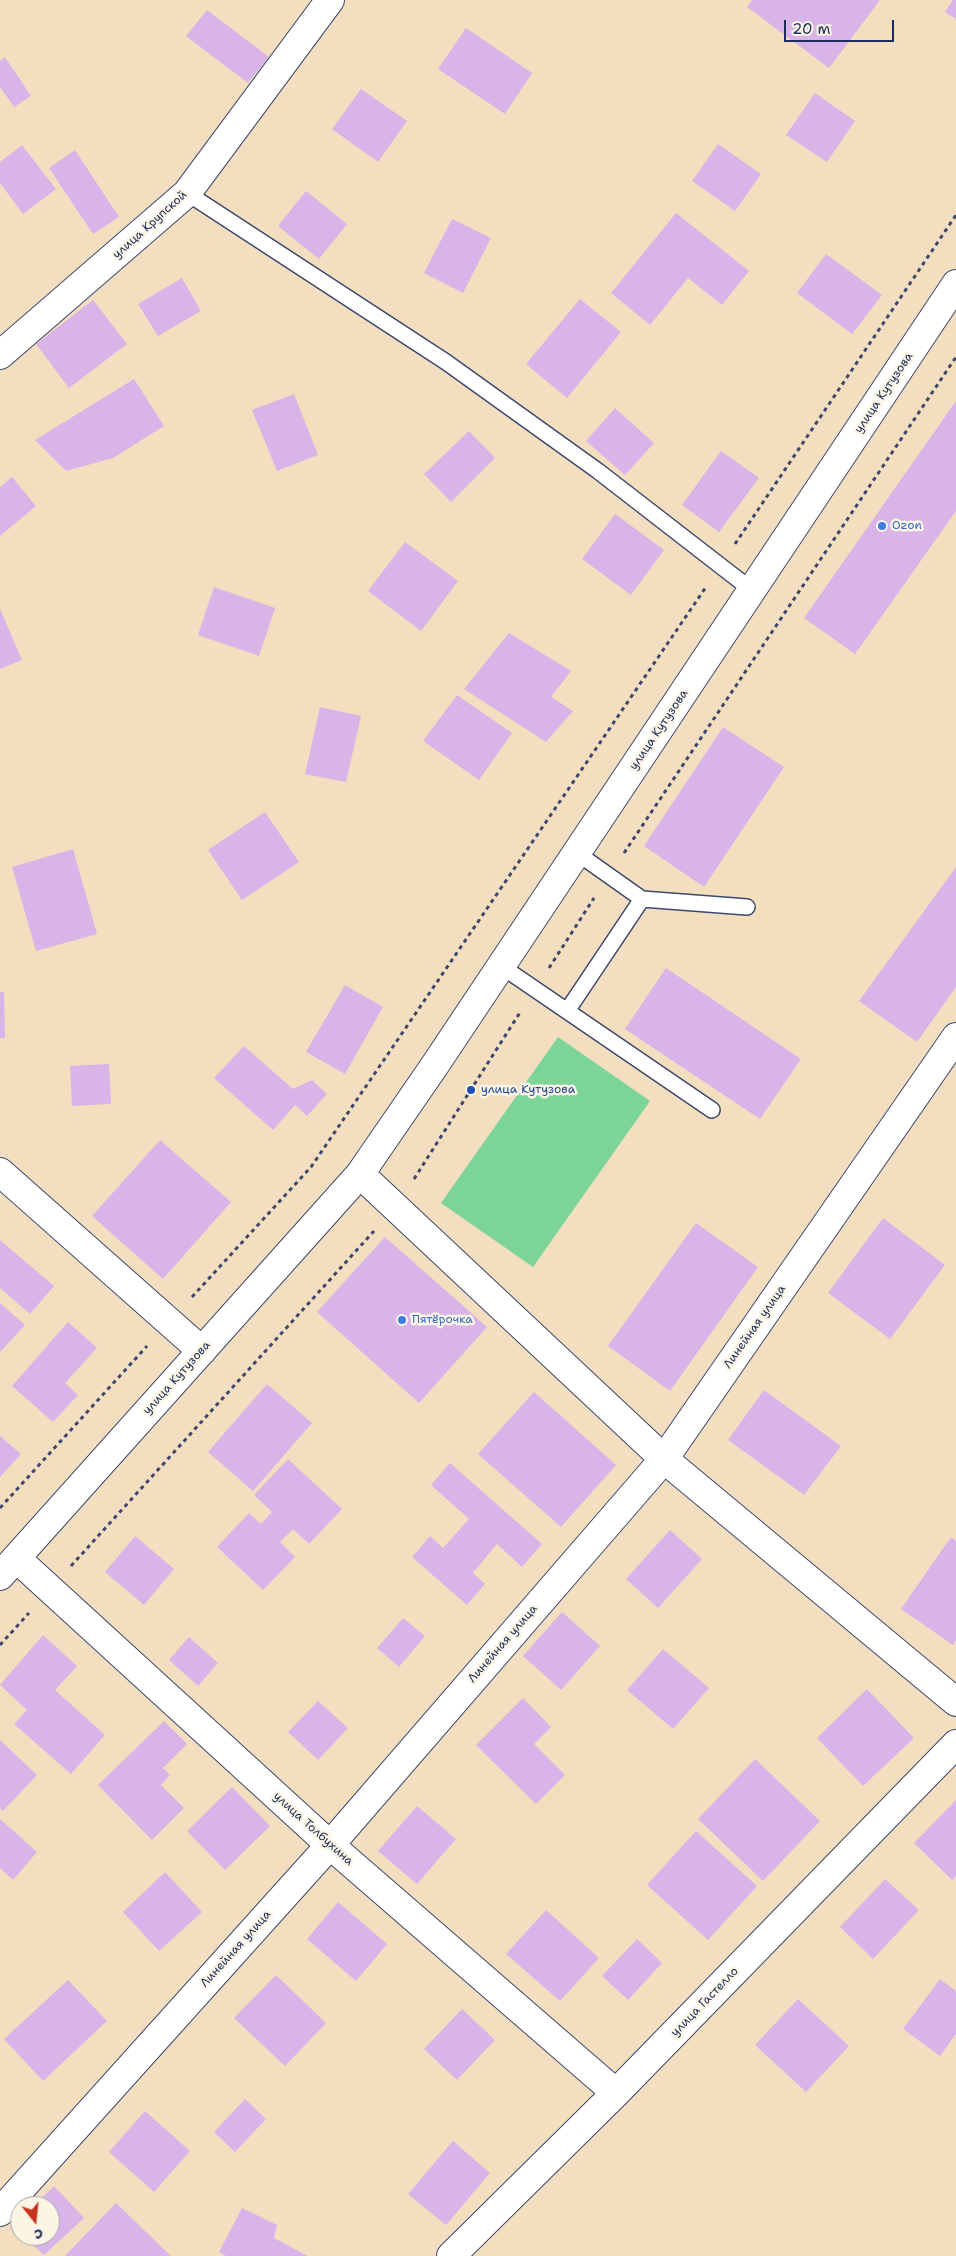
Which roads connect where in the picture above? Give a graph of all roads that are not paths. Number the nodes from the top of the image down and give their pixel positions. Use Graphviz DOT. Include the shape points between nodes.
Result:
graph roads {
  1 [pos="330,0"];
  2 [pos="187,193"];
  3 [pos="956,284"];
  4 [pos="0,355"];
  5 [pos="753,591"];
  6 [pos="577,854"];
  7 [pos="642,899"];
  8 [pos="748,908"];
  9 [pos="501,966"];
  10 [pos="567,1011"];
  11 [pos="956,1037"];
  12 [pos="712,1110"];
  13 [pos="0,1172"];
  14 [pos="360,1174"];
  15 [pos="202,1351"];
  16 [pos="664,1458"];
  17 [pos="8,1567"];
  18 [pos="956,1702"];
  19 [pos="956,1744"];
  20 [pos="330,1845"];
  21 [pos="616,2093"];
  22 [pos="0,2212"];
  23 [pos="450,2256"];
  1 -- 2 [label="street, улица Крупской"];
  2 -- 4 [label="street, улица Крупской"];
  2 -- 5 [label="lane" via="446,362 598,471"];
  3 -- 5 [label="street, улица Кутузова"];
  5 -- 6 [label="street, улица Кутузова"];
  6 -- 7 [label="lane"];
  6 -- 9 [label="street, улица Кутузова"];
  7 -- 8 [label="lane"];
  7 -- 10 [label="lane"];
  9 -- 10 [label="lane"];
  9 -- 14 [label="street, улица Кутузова"];
  10 -- 12 [label="lane"];
  11 -- 16 [label="street, Линейная улица"];
  13 -- 15 [label="street"];
  14 -- 15 [label="street, улица Кутузова"];
  14 -- 16 [label="street"];
  15 -- 17 [label="street, улица Кутузова"];
  16 -- 18 [label="street"];
  16 -- 20 [label="street, Линейная улица"];
  17 -- 20 [label="street, улица Толбухина"];
  19 -- 21 [label="street, улица Гастелло"];
  20 -- 21 [label="street, улица Толбухина"];
  20 -- 22 [label="street, Линейная улица"];
  21 -- 23 [label="street, улица Гастелло"];
}
